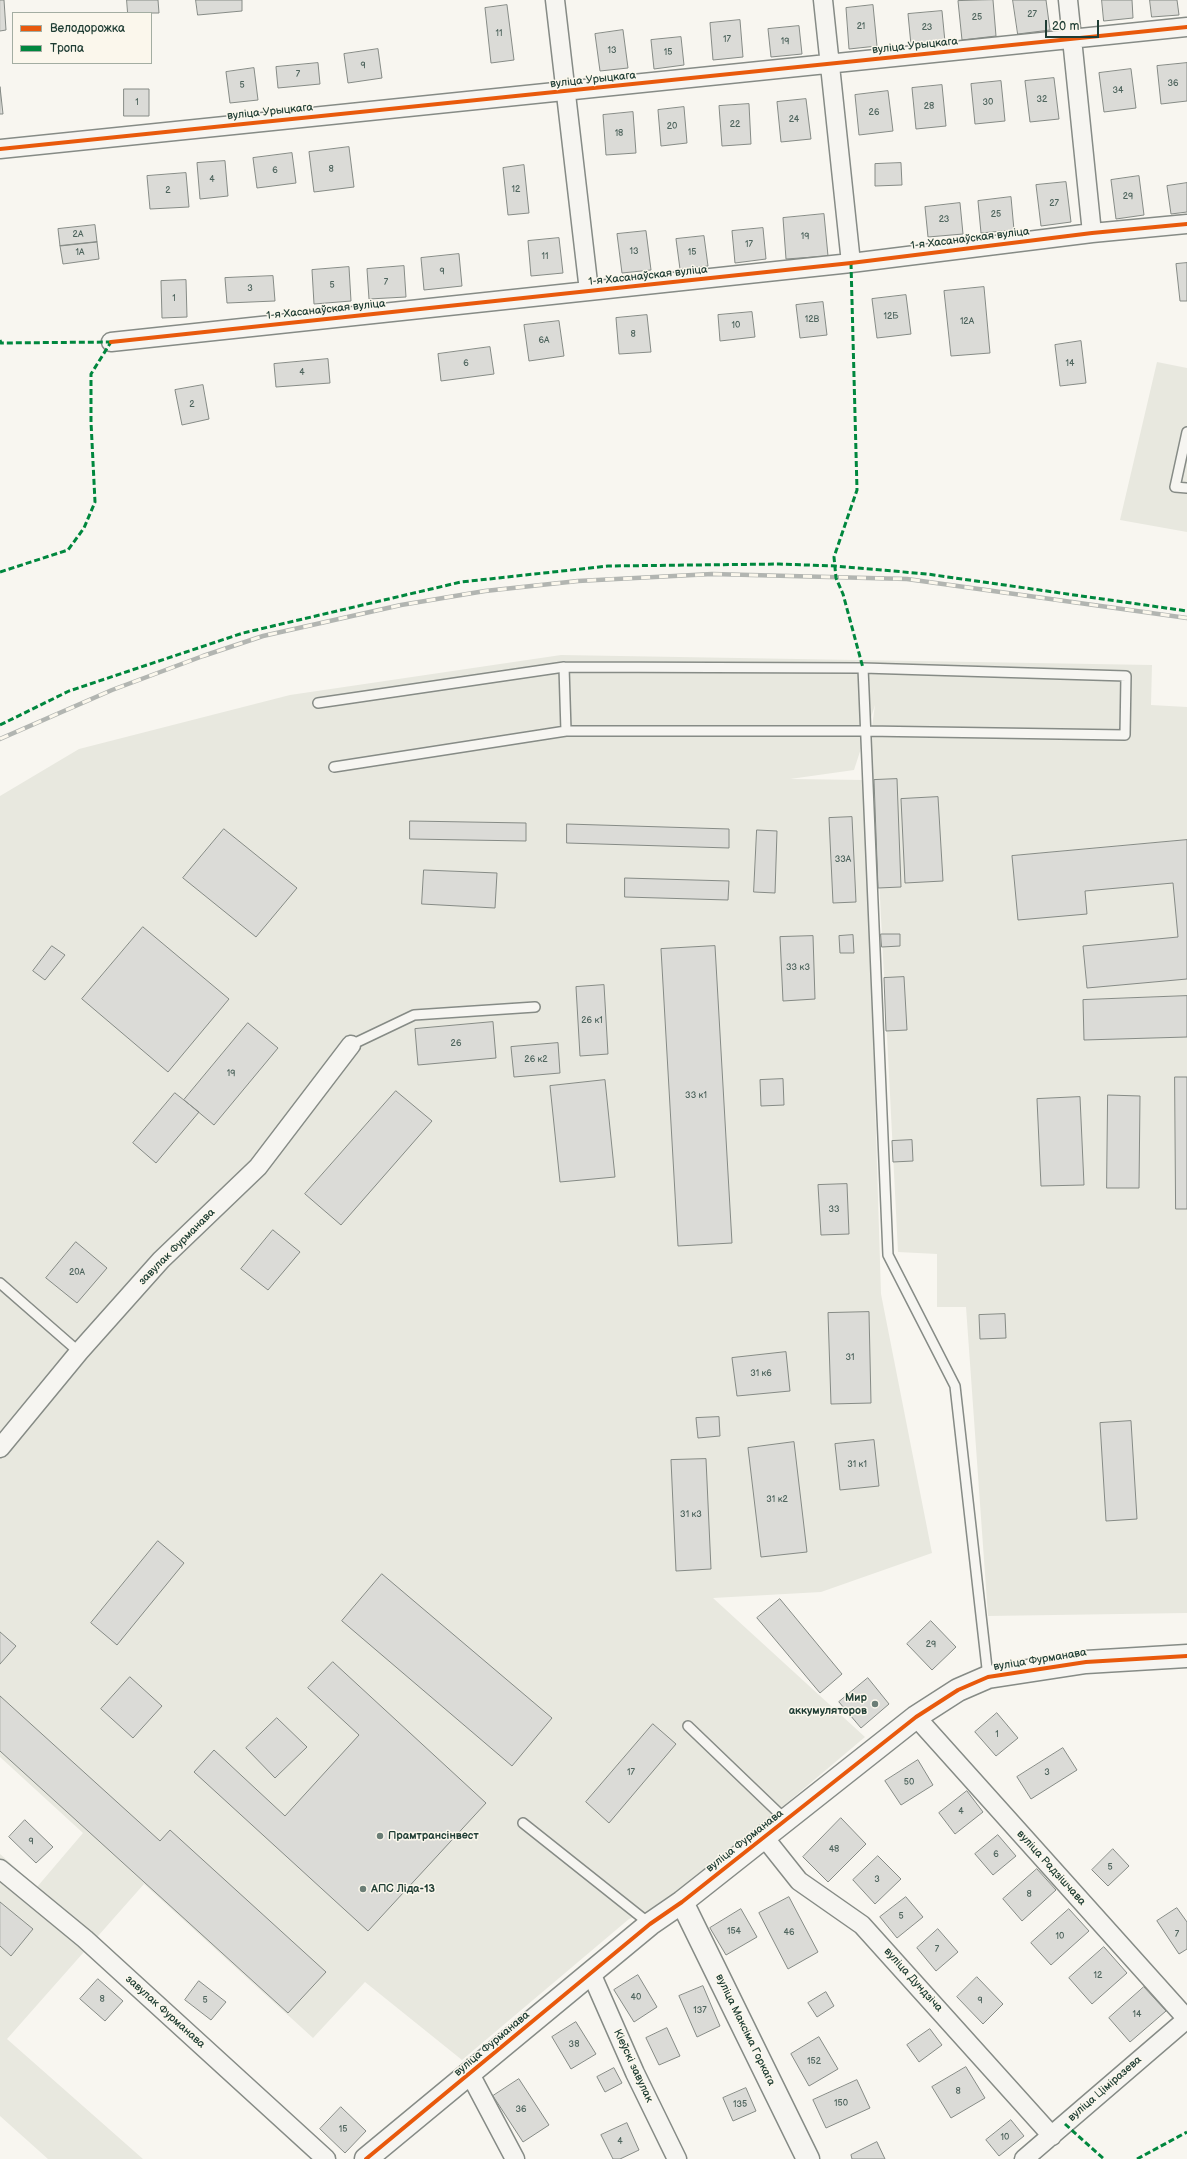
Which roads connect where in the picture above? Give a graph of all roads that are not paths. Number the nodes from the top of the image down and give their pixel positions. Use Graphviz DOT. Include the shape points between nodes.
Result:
graph roads {
  1 [pos="555,0"];
  2 [pos="823,0"];
  3 [pos="1068,0"];
  4 [pos="1187,27"];
  5 [pos="1072,39"];
  6 [pos="830,64"];
  7 [pos="565,92"];
  8 [pos="0,149"];
  9 [pos="1187,224"];
  10 [pos="1092,232"];
  11 [pos="851,263"];
  12 [pos="589,292"];
  13 [pos="111,342"];
  14 [pos="1187,432"];
  15 [pos="1187,488"];
  16 [pos="564,667"];
  17 [pos="863,668"];
  18 [pos="318,703"];
  19 [pos="566,731"];
  20 [pos="866,731"];
  21 [pos="334,767"];
  22 [pos="535,1007"];
  23 [pos="351,1045"];
  24 [pos="0,1283"];
  25 [pos="79,1352"];
  26 [pos="0,1448"];
  27 [pos="1187,1656"];
  28 [pos="988,1677"];
  29 [pos="916,1717"];
  30 [pos="688,1726"];
  31 [pos="786,1820"];
  32 [pos="522,1823"];
  33 [pos="764,1837"];
  34 [pos="0,1869"];
  35 [pos="682,1902"];
  36 [pos="650,1924"];
  37 [pos="591,1973"];
  38 [pos="1187,2019"];
  39 [pos="470,2074"];
  40 [pos="1052,2136"];
  41 [pos="326,2159"];
  42 [pos="366,2159"];
  43 [pos="515,2159"];
  44 [pos="677,2159"];
  45 [pos="808,2159"];
  46 [pos="1024,2159"];
  1 -- 7 [label="street"];
  2 -- 6 [label="street"];
  3 -- 5 [label="street"];
  4 -- 5 [label="street, вуліца Урыцкага"];
  5 -- 6 [label="street, вуліца Урыцкага"];
  5 -- 10 [label="street"];
  6 -- 7 [label="street, вуліца Урыцкага"];
  6 -- 11 [label="street"];
  7 -- 8 [label="street, вуліца Урыцкага"];
  7 -- 12 [label="street"];
  9 -- 10 [label="street, 1-я Хасанаўская вуліца"];
  10 -- 11 [label="street, 1-я Хасанаўская вуліца"];
  11 -- 12 [label="street, 1-я Хасанаўская вуліца"];
  12 -- 13 [label="street, 1-я Хасанаўская вуліца"];
  14 -- 15 [label="lane" via="1175,487"];
  16 -- 17 [label="lane"];
  16 -- 18 [label="lane"];
  16 -- 19 [label="lane"];
  17 -- 20 [label="lane"];
  17 -- 20 [label="lane" via="1126,676 1125,735"];
  19 -- 20 [label="lane"];
  19 -- 21 [label="lane"];
  20 -- 28 [label="lane" via="888,1255 956,1386"];
  22 -- 23 [label="lane" via="414,1015"];
  23 -- 25 [label="street, завулак Фурманава" via="258,1167 161,1260"];
  24 -- 25 [label="lane"];
  25 -- 26 [label="street, завулак Фурманава"];
  27 -- 28 [label="street, вуліца Фурманава" via="1086,1662"];
  28 -- 29 [label="street, вуліца Фурманава" via="958,1690"];
  29 -- 31 [label="street, вуліца Фурманава"];
  29 -- 38 [label="street, вуліца Радзішчава"];
  30 -- 31 [label="lane"];
  31 -- 33 [label="street, вуліца Фурманава"];
  32 -- 36 [label="lane"];
  33 -- 35 [label="street, вуліца Фурманава"];
  33 -- 40 [label="street, вуліца Дундзіча" via="799,1881 862,1925"];
  34 -- 41 [label="street, завулак Фурманава" via="85,1939"];
  35 -- 36 [label="street, вуліца Фурманава"];
  35 -- 45 [label="street, вуліца Максіма Горкага"];
  36 -- 37 [label="street, вуліца Фурманава"];
  37 -- 39 [label="street, вуліца Фурманава"];
  37 -- 44 [label="street, Кіеўскі завулак" via="635,2073"];
  38 -- 40 [label="street, вуліца Ціміразева"];
  39 -- 42 [label="street, вуліца Фурманава"];
  39 -- 43 [label="street"];
  40 -- 46 [label="street, вуліца Ціміразева"];
}
